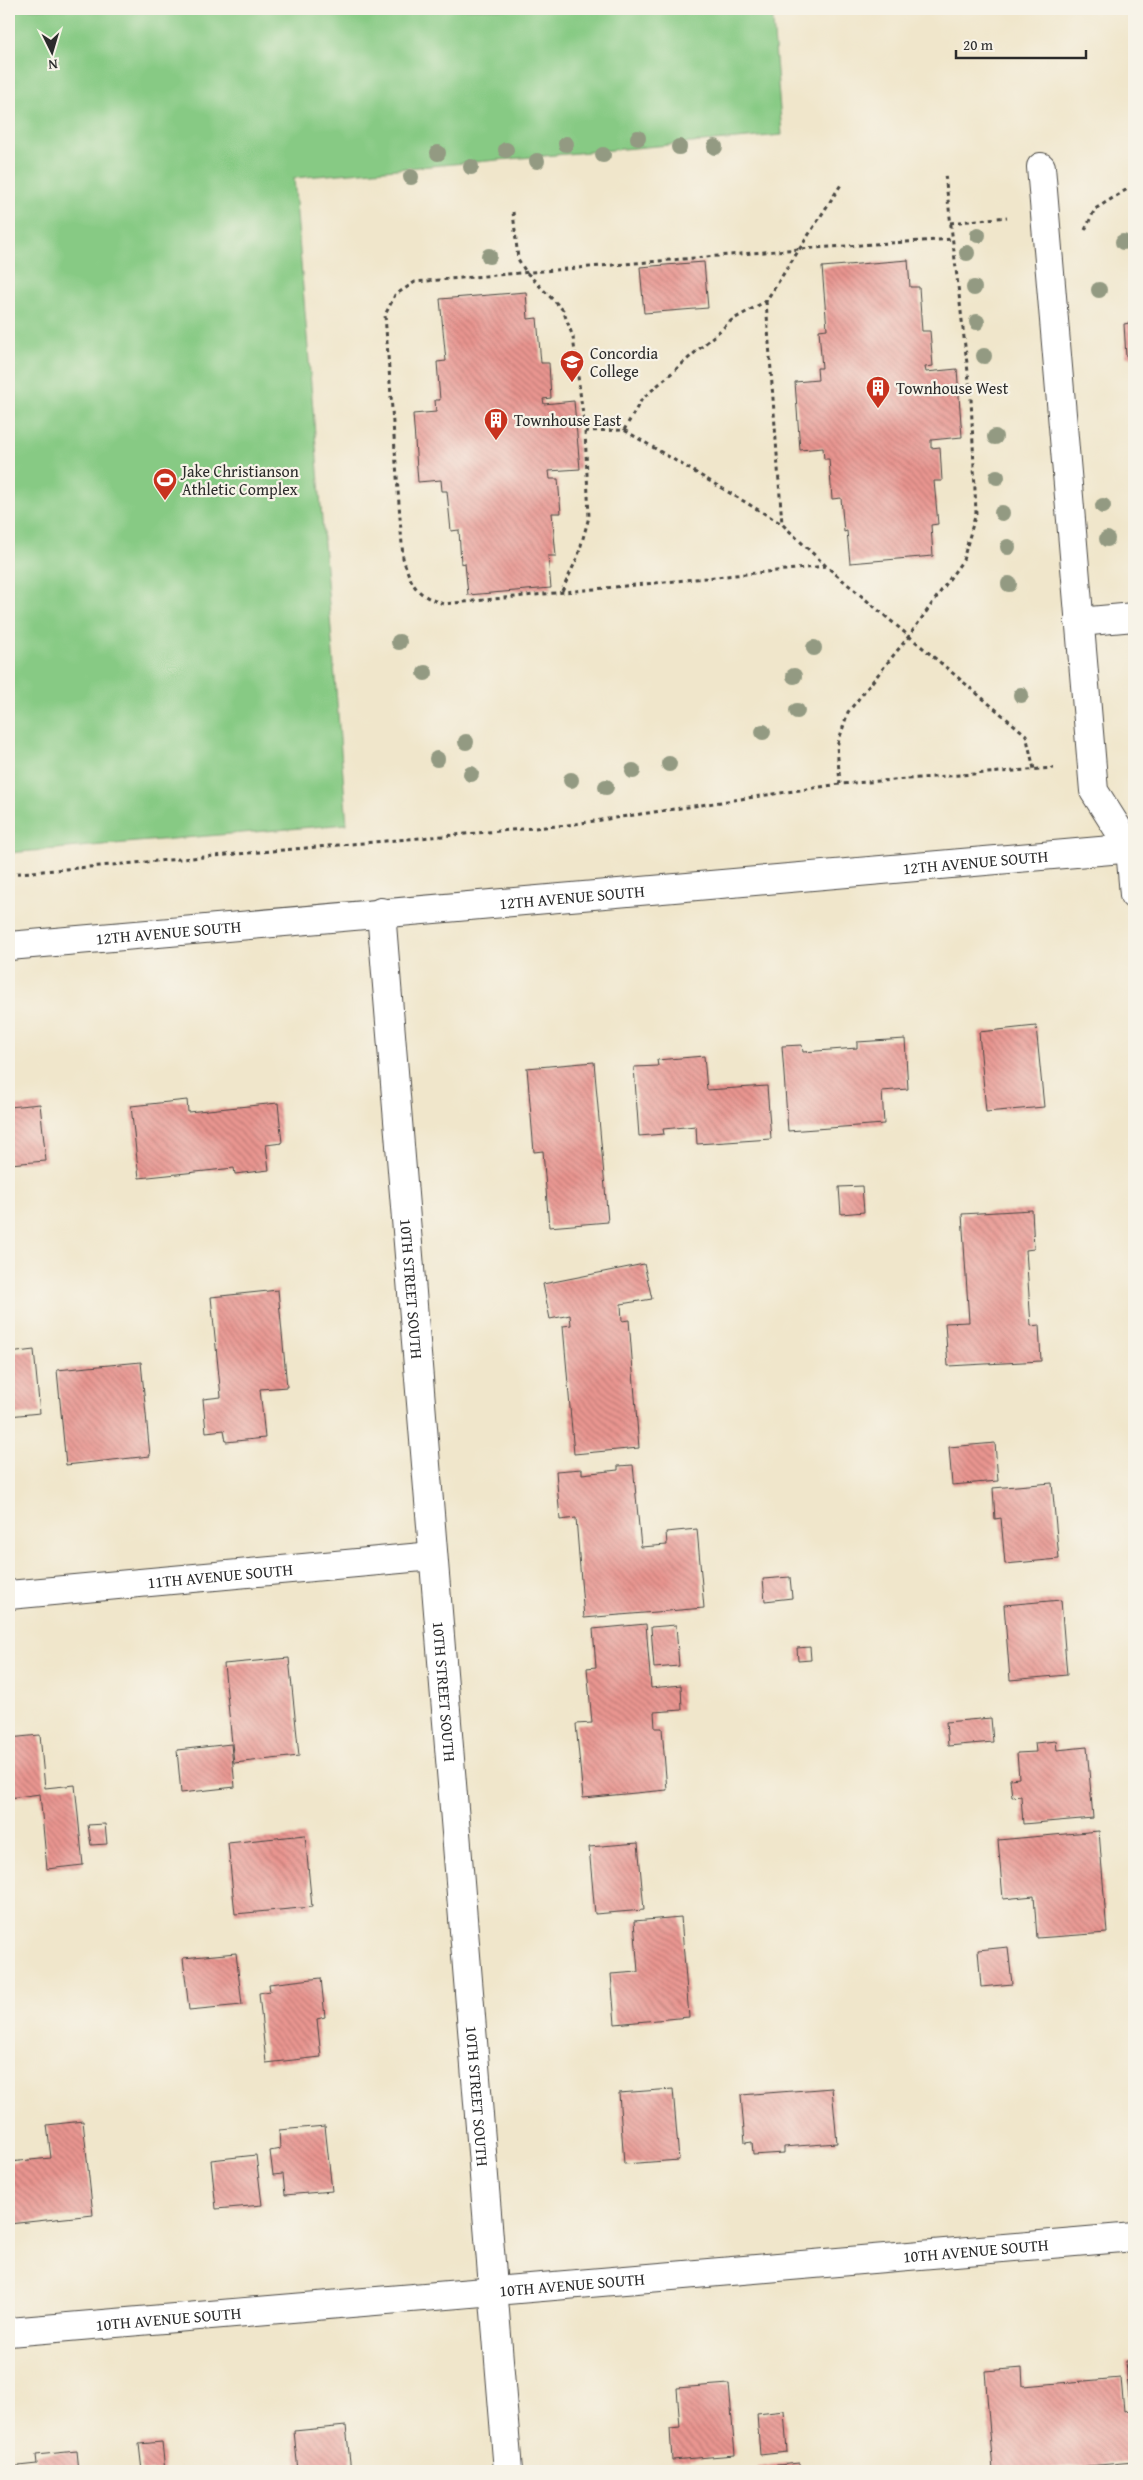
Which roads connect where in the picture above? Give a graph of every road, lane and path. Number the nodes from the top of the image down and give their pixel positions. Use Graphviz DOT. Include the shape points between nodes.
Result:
graph roads {
  1 [pos="1041,167"];
  2 [pos="944,174"];
  3 [pos="842,183"];
  4 [pos="1134,185"];
  5 [pos="513,212"];
  6 [pos="1016,216"];
  7 [pos="950,223"];
  8 [pos="1086,238"];
  9 [pos="952,239"];
  10 [pos="799,249"];
  11 [pos="526,272"];
  12 [pos="766,301"];
  13 [pos="624,430"];
  14 [pos="585,431"];
  15 [pos="782,524"];
  16 [pos="826,566"];
  17 [pos="561,593"];
  18 [pos="1134,617"];
  19 [pos="1079,622"];
  20 [pos="909,636"];
  21 [pos="1091,764"];
  22 [pos="1034,769"];
  23 [pos="840,784"];
  24 [pos="1132,848"];
  25 [pos="9,874"];
  26 [pos="1134,895"];
  27 [pos="381,912"];
  28 [pos="9,946"];
  29 [pos="434,1556"];
  30 [pos="9,1595"];
  31 [pos="1134,2237"];
  32 [pos="493,2291"];
  33 [pos="9,2332"];
  34 [pos="508,2471"];
  1 -- 19 [label="street"];
  2 -- 7 [label="path"];
  3 -- 10 [label="path"];
  4 -- 8 [label="path" via="1095,209 1085,228"];
  5 -- 11 [label="path" via="518,259"];
  6 -- 7 [label="path"];
  7 -- 9 [label="path"];
  9 -- 10 [label="path"];
  9 -- 20 [label="path" via="970,398 976,514 963,560"];
  10 -- 11 [label="path"];
  10 -- 12 [label="path"];
  11 -- 14 [label="path" via="563,310 573,337"];
  11 -- 17 [label="path" via="415,282 395,295 385,315 403,558 409,578 424,597 444,604"];
  12 -- 13 [label="path" via="732,320 642,399"];
  12 -- 15 [label="path"];
  13 -- 14 [label="path"];
  13 -- 15 [label="path"];
  14 -- 17 [label="path" via="590,518 578,556"];
  15 -- 16 [label="path"];
  16 -- 17 [label="path"];
  16 -- 20 [label="path"];
  18 -- 19 [label="street"];
  19 -- 21 [label="street"];
  20 -- 22 [label="path" via="1026,735"];
  20 -- 23 [label="path" via="848,712 837,746"];
  21 -- 22 [label="path"];
  21 -- 24 [label="street" via="1094,791"];
  22 -- 23 [label="path"];
  23 -- 25 [label="path" via="568,825"];
  24 -- 26 [label="street"];
  24 -- 27 [label="street, 12TH AVENUE SOUTH"];
  27 -- 28 [label="street, 12TH AVENUE SOUTH"];
  27 -- 29 [label="street, 10TH STREET SOUTH"];
  29 -- 30 [label="street, 11TH AVENUE SOUTH"];
  29 -- 32 [label="street, 10TH STREET SOUTH"];
  31 -- 32 [label="street, 10TH AVENUE SOUTH"];
  32 -- 33 [label="street, 10TH AVENUE SOUTH"];
  32 -- 34 [label="street, 10TH STREET SOUTH"];
}
